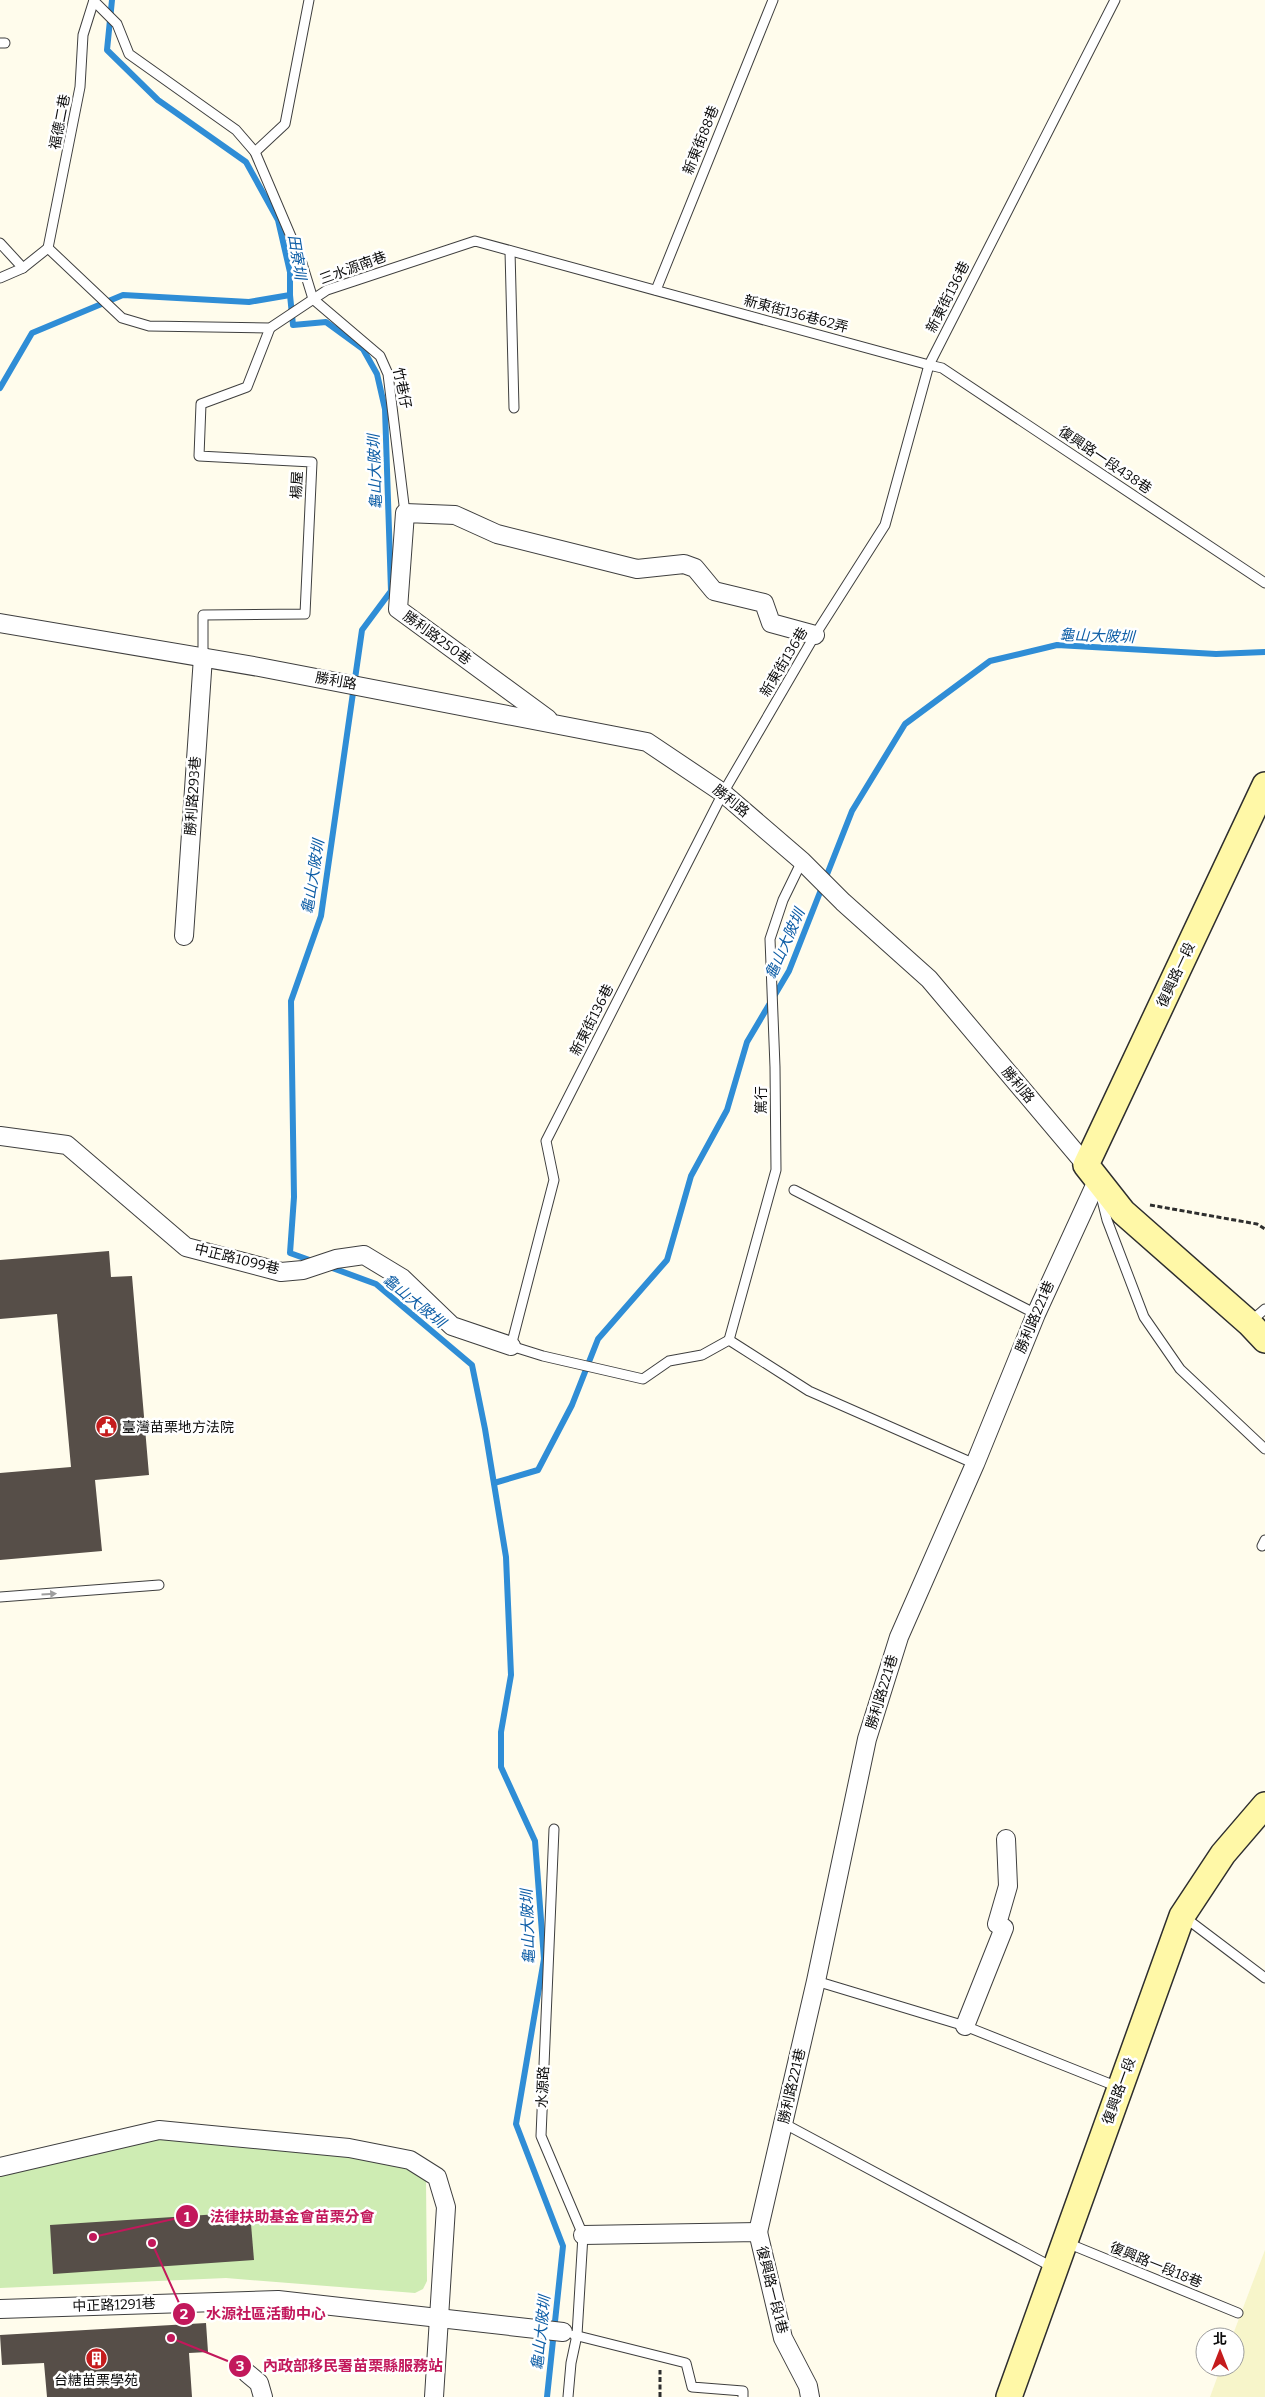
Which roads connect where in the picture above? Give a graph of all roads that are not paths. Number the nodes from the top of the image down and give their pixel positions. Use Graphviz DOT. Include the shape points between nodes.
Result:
graph roads {
  1 [pos="309,0"];
  2 [pos="773,0"];
  3 [pos="1115,0"];
  4 [pos="94,1"];
  5 [pos="255,152"];
  6 [pos="0,242"];
  7 [pos="48,248"];
  8 [pos="510,251"];
  9 [pos="23,268"];
  10 [pos="0,278"];
  11 [pos="656,290"];
  12 [pos="313,299"];
  13 [pos="270,328"];
  14 [pos="929,365"];
  15 [pos="514,408"];
  16 [pos="405,513"];
  17 [pos="1265,583"];
  18 [pos="0,623"];
  19 [pos="815,635"];
  20 [pos="203,657"];
  21 [pos="553,723"];
  22 [pos="723,793"];
  23 [pos="1262,797"];
  24 [pos="802,862"];
  25 [pos="184,936"];
  26 [pos="0,1136"];
  27 [pos="1098,1182"];
  28 [pos="794,1190"];
  29 [pos="1036,1314"];
  30 [pos="1260,1324"];
  31 [pos="729,1340"];
  32 [pos="511,1346"];
  33 [pos="1265,1449"];
  34 [pos="975,1464"];
  35 [pos="159,1585"];
  36 [pos="0,1597"];
  37 [pos="1265,1805"];
  38 [pos="554,1829"];
  39 [pos="1006,1839"];
  40 [pos="1182,1916"];
  41 [pos="1265,1978"];
  42 [pos="816,1981"];
  43 [pos="965,2026"];
  44 [pos="1120,2088"];
  45 [pos="783,2123"];
  46 [pos="0,2167"];
  47 [pos="758,2232"];
  48 [pos="583,2235"];
  49 [pos="1064,2242"];
  50 [pos="1054,2269"];
  51 [pos="0,2310"];
  52 [pos="1238,2313"];
  53 [pos="437,2319"];
  54 [pos="570,2334"];
  55 [pos="247,2373"];
  56 [pos="263,2397"];
  57 [pos="434,2397"];
  58 [pos="568,2397"];
  59 [pos="743,2397"];
  60 [pos="810,2397"];
  61 [pos="1008,2397"];
  1 -- 5 [label="lane" via="285,124"];
  2 -- 11 [label="lane, 新東街88巷"];
  3 -- 14 [label="lane, 新東街136巷"];
  4 -- 5 [label="lane, 三水源南巷" via="117,24 128,54 236,130"];
  4 -- 7 [label="lane, 福德二巷" via="83,35 80,87"];
  5 -- 12 [label="lane, 三水源南巷" via="301,260"];
  6 -- 9 [label="lane"];
  7 -- 9 [label="lane"];
  7 -- 13 [label="lane" via="122,318 149,326"];
  8 -- 11 [label="lane, 三水源南巷"];
  8 -- 12 [label="lane, 三水源南巷" via="475,241 327,290"];
  8 -- 15 [label="lane"];
  9 -- 10 [label="lane"];
  11 -- 14 [label="lane, 新東街136巷62弄"];
  12 -- 13 [label="lane"];
  12 -- 16 [label="lane, 竹巷仔" via="380,356 388,374"];
  13 -- 20 [label="lane, 楊屋" via="247,387 201,404 199,456 312,462 305,614 203,615"];
  14 -- 17 [label="lane, 復興路一段438巷" via="942,368"];
  14 -- 19 [label="lane, 新東街136巷" via="886,525"];
  16 -- 19 [label="street" via="455,515 497,534 637,569 684,564 695,568 714,591 764,603 771,623"];
  16 -- 21 [label="street, 勝利路250巷" via="398,609"];
  18 -- 20 [label="street, 勝利路"];
  19 -- 22 [label="lane, 新東街136巷"];
  20 -- 21 [label="street, 勝利路"];
  20 -- 25 [label="street, 勝利路293巷"];
  21 -- 22 [label="street, 勝利路" via="647,742"];
  22 -- 24 [label="street, 勝利路"];
  22 -- 32 [label="lane, 新東街136巷" via="546,1141 554,1180"];
  23 -- 27 [label="street, 復興路一段"];
  24 -- 27 [label="street, 勝利路" via="929,980"];
  24 -- 31 [label="lane, 篤行" via="783,900 770,939 776,1170"];
  26 -- 32 [label="street, 中正路1099巷" via="67,1145 186,1247 282,1272 304,1270 364,1255 402,1278 452,1326"];
  27 -- 29 [label="street, 勝利路221巷"];
  27 -- 30 [label="street, 勝利路" via="1123,1212"];
  27 -- 33 [label="lane" via="1107,1220 1144,1317 1180,1369"];
  28 -- 29 [label="lane"];
  29 -- 34 [label="street, 勝利路221巷"];
  31 -- 32 [label="lane" via="702,1355 669,1361 643,1379"];
  31 -- 34 [label="lane" via="810,1391"];
  34 -- 42 [label="street, 勝利路221巷" via="899,1637 867,1739"];
  36 -- 35 [label="lane, one-way"];
  37 -- 40 [label="street, 復興路一段" via="1223,1854"];
  38 -- 48 [label="lane, 水源路" via="540,2136"];
  39 -- 43 [label="street" via="1008,1886 997,1924 1004,1928"];
  40 -- 41 [label="lane"];
  40 -- 44 [label="street, 復興路一段"];
  42 -- 43 [label="lane"];
  42 -- 45 [label="street, 勝利路221巷"];
  43 -- 44 [label="lane"];
  44 -- 49 [label="street, 復興路一段"];
  45 -- 47 [label="street, 勝利路221巷"];
  45 -- 50 [label="lane"];
  46 -- 53 [label="street" via="159,2130 349,2148 410,2160 437,2177 446,2207"];
  47 -- 48 [label="street, 復興路一段1巷"];
  47 -- 60 [label="street, 復興路一段1巷" via="783,2338 808,2386"];
  48 -- 54 [label="lane, 水源路"];
  49 -- 50 [label="street, 復興路一段"];
  49 -- 52 [label="lane, 復興路一段18巷"];
  50 -- 61 [label="street, 復興路一段"];
  51 -- 53 [label="street, 中正路1291巷" via="278,2300"];
  53 -- 54 [label="street"];
  53 -- 57 [label="street"];
  54 -- 58 [label="lane, 水源路"];
  54 -- 59 [label="lane" via="686,2363 692,2387 743,2391"];
  55 -- 56 [label="street" via="259,2383"];
}
